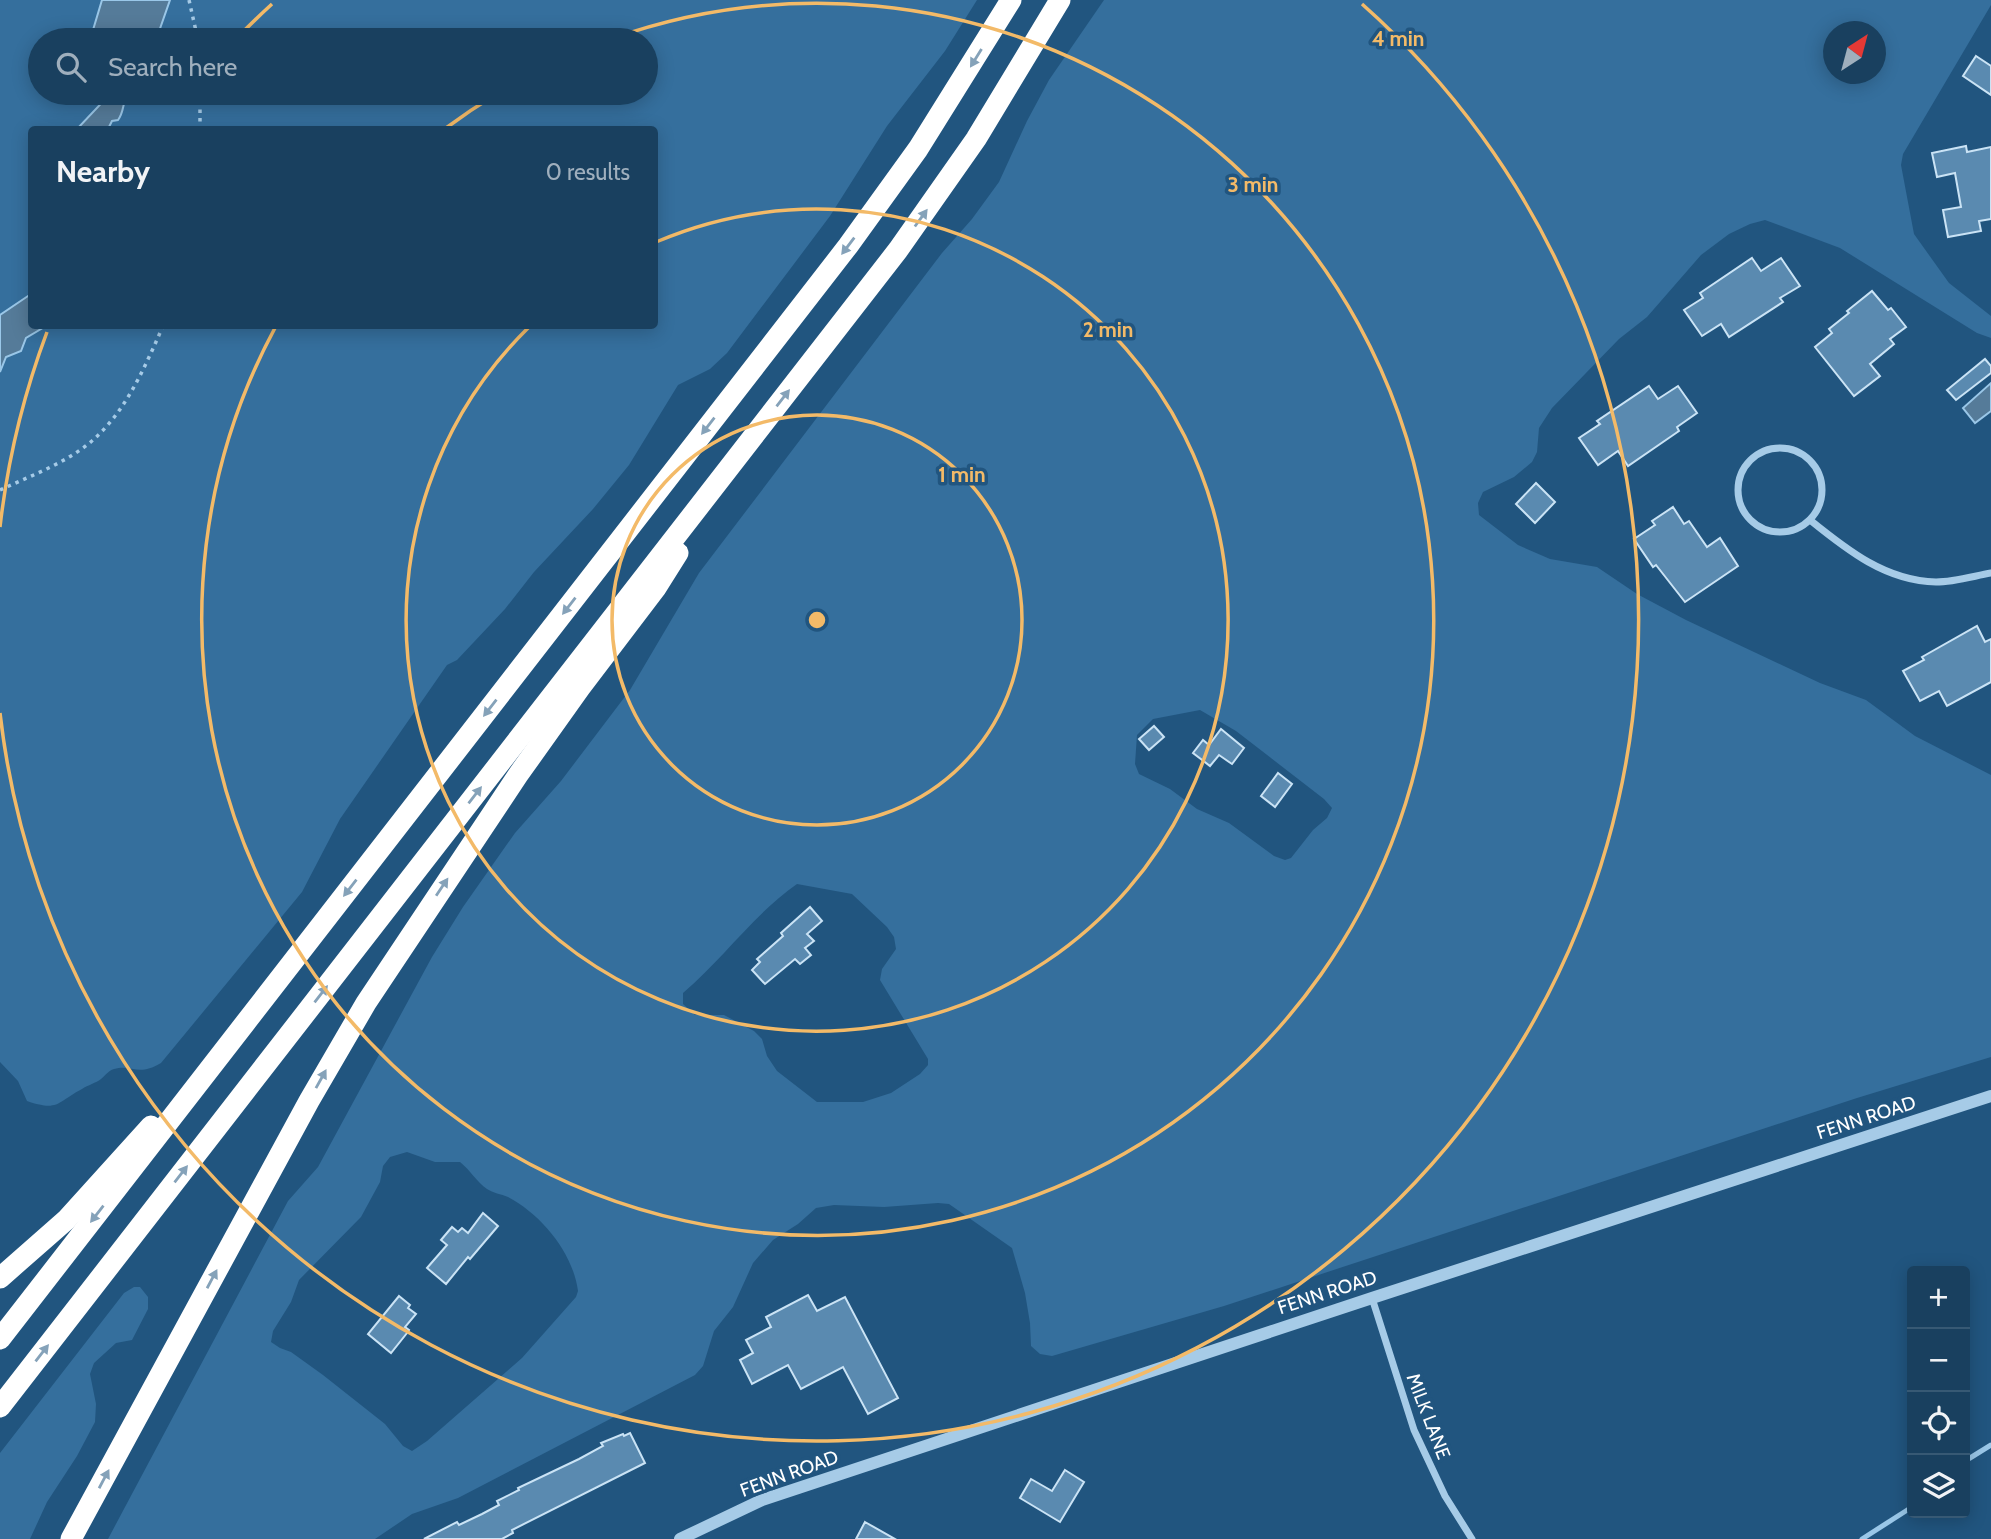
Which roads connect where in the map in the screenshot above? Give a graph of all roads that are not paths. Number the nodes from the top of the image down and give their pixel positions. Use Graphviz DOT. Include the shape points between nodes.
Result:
graph roads {
  1 [pos="1012,0"];
  2 [pos="1060,0"];
  3 [pos="711,491"];
  4 [pos="1810,520"];
  5 [pos="1991,573"];
  6 [pos="199,1082"];
  7 [pos="1991,1096"];
  8 [pos="0,1278"];
  9 [pos="1372,1297"];
  10 [pos="0,1339"];
  11 [pos="0,1407"];
  12 [pos="71,1539"];
  13 [pos="680,1539"];
  14 [pos="1472,1539"];
  1 -- 6 [label="highway, one-way" via="918,149 848,246"];
  3 -- 2 [label="highway, one-way" via="930,206"];
  11 -- 3 [label="highway, one-way"];
  12 -- 3 [label="highway, one-way" via="366,1003 548,732 663,578"];
  4 -- 4 [label="street" via="1822,495 1821,480 1805,457 1783,448 1771,449 1749,462 1738,488 1740,503 1751,520 1784,533"];
  4 -- 5 [label="street" via="1851,554 1897,576 1938,582"];
  6 -- 8 [label="highway" via="135,1142 53,1232"];
  6 -- 10 [label="highway, one-way"];
  7 -- 9 [label="street, FENN ROAD"];
  9 -- 13 [label="street, FENN ROAD" via="762,1500"];
  9 -- 14 [label="street, MILK LANE" via="1414,1430 1445,1496"];
}
